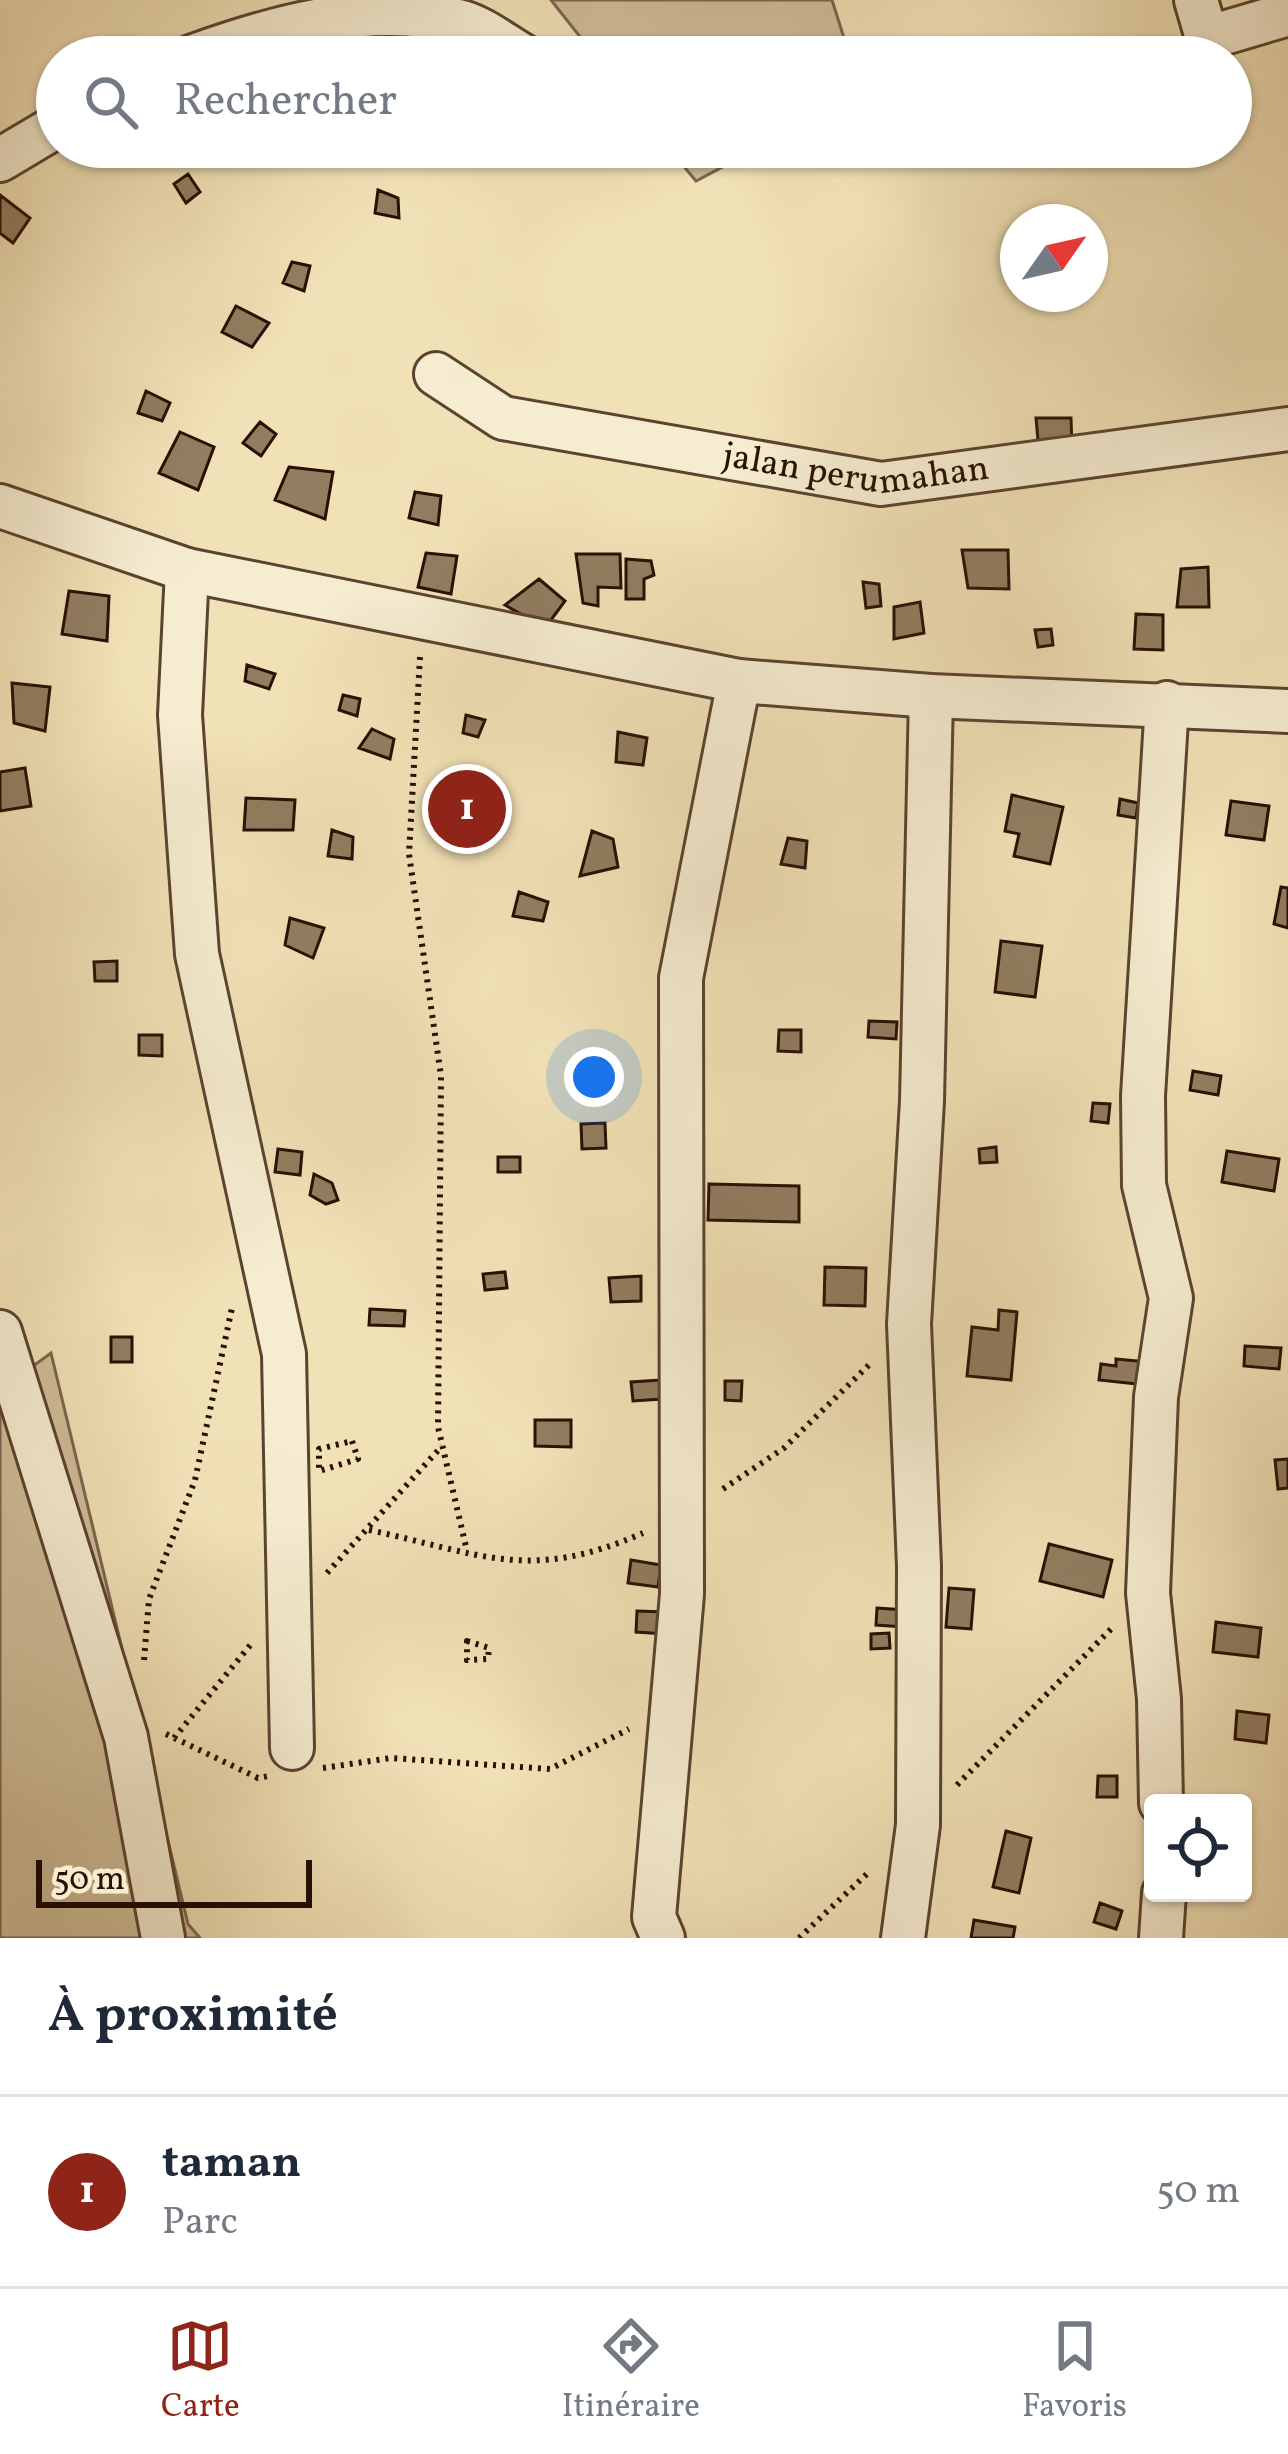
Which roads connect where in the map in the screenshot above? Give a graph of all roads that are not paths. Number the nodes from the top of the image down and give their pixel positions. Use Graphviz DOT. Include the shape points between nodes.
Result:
graph roads {
  1 [pos="1196,0"];
  2 [pos="1287,8"];
  3 [pos="249,36"];
  4 [pos="488,36"];
  5 [pos="1206,36"];
  6 [pos="1212,36"];
  7 [pos="36,139"];
  8 [pos="0,160"];
  9 [pos="436,374"];
  10 [pos="1288,429"];
  11 [pos="0,506"];
  12 [pos="187,570"];
  13 [pos="739,681"];
  14 [pos="931,696"];
  15 [pos="1167,703"];
  16 [pos="1288,712"];
  17 [pos="0,1332"];
  18 [pos="292,1765"];
  19 [pos="1161,1794"];
  20 [pos="1163,1902"];
  21 [pos="163,1938"];
  22 [pos="663,1938"];
  23 [pos="904,1938"];
  24 [pos="1161,1938"];
  1 -- 5 [label="street"];
  2 -- 6 [label="street"];
  3 -- 4 [label="street" via="370,14 463,22"];
  7 -- 8 [label="street"];
  9 -- 10 [label="street, jalan perumahan" via="503,418 881,484"];
  11 -- 12 [label="street"];
  12 -- 13 [label="street"];
  12 -- 18 [label="street" via="180,715 197,954 284,1354"];
  13 -- 14 [label="street"];
  13 -- 22 [label="street" via="681,977 684,1343 675,1706 654,1916"];
  14 -- 15 [label="street"];
  14 -- 23 [label="street" via="909,1324 920,1566 917,1825"];
  15 -- 16 [label="street"];
  15 -- 19 [label="street" via="1143,1096 1144,1185 1171,1298 1156,1397 1148,1593"];
  17 -- 21 [label="street" via="127,1737"];
  20 -- 24 [label="street"];
}
